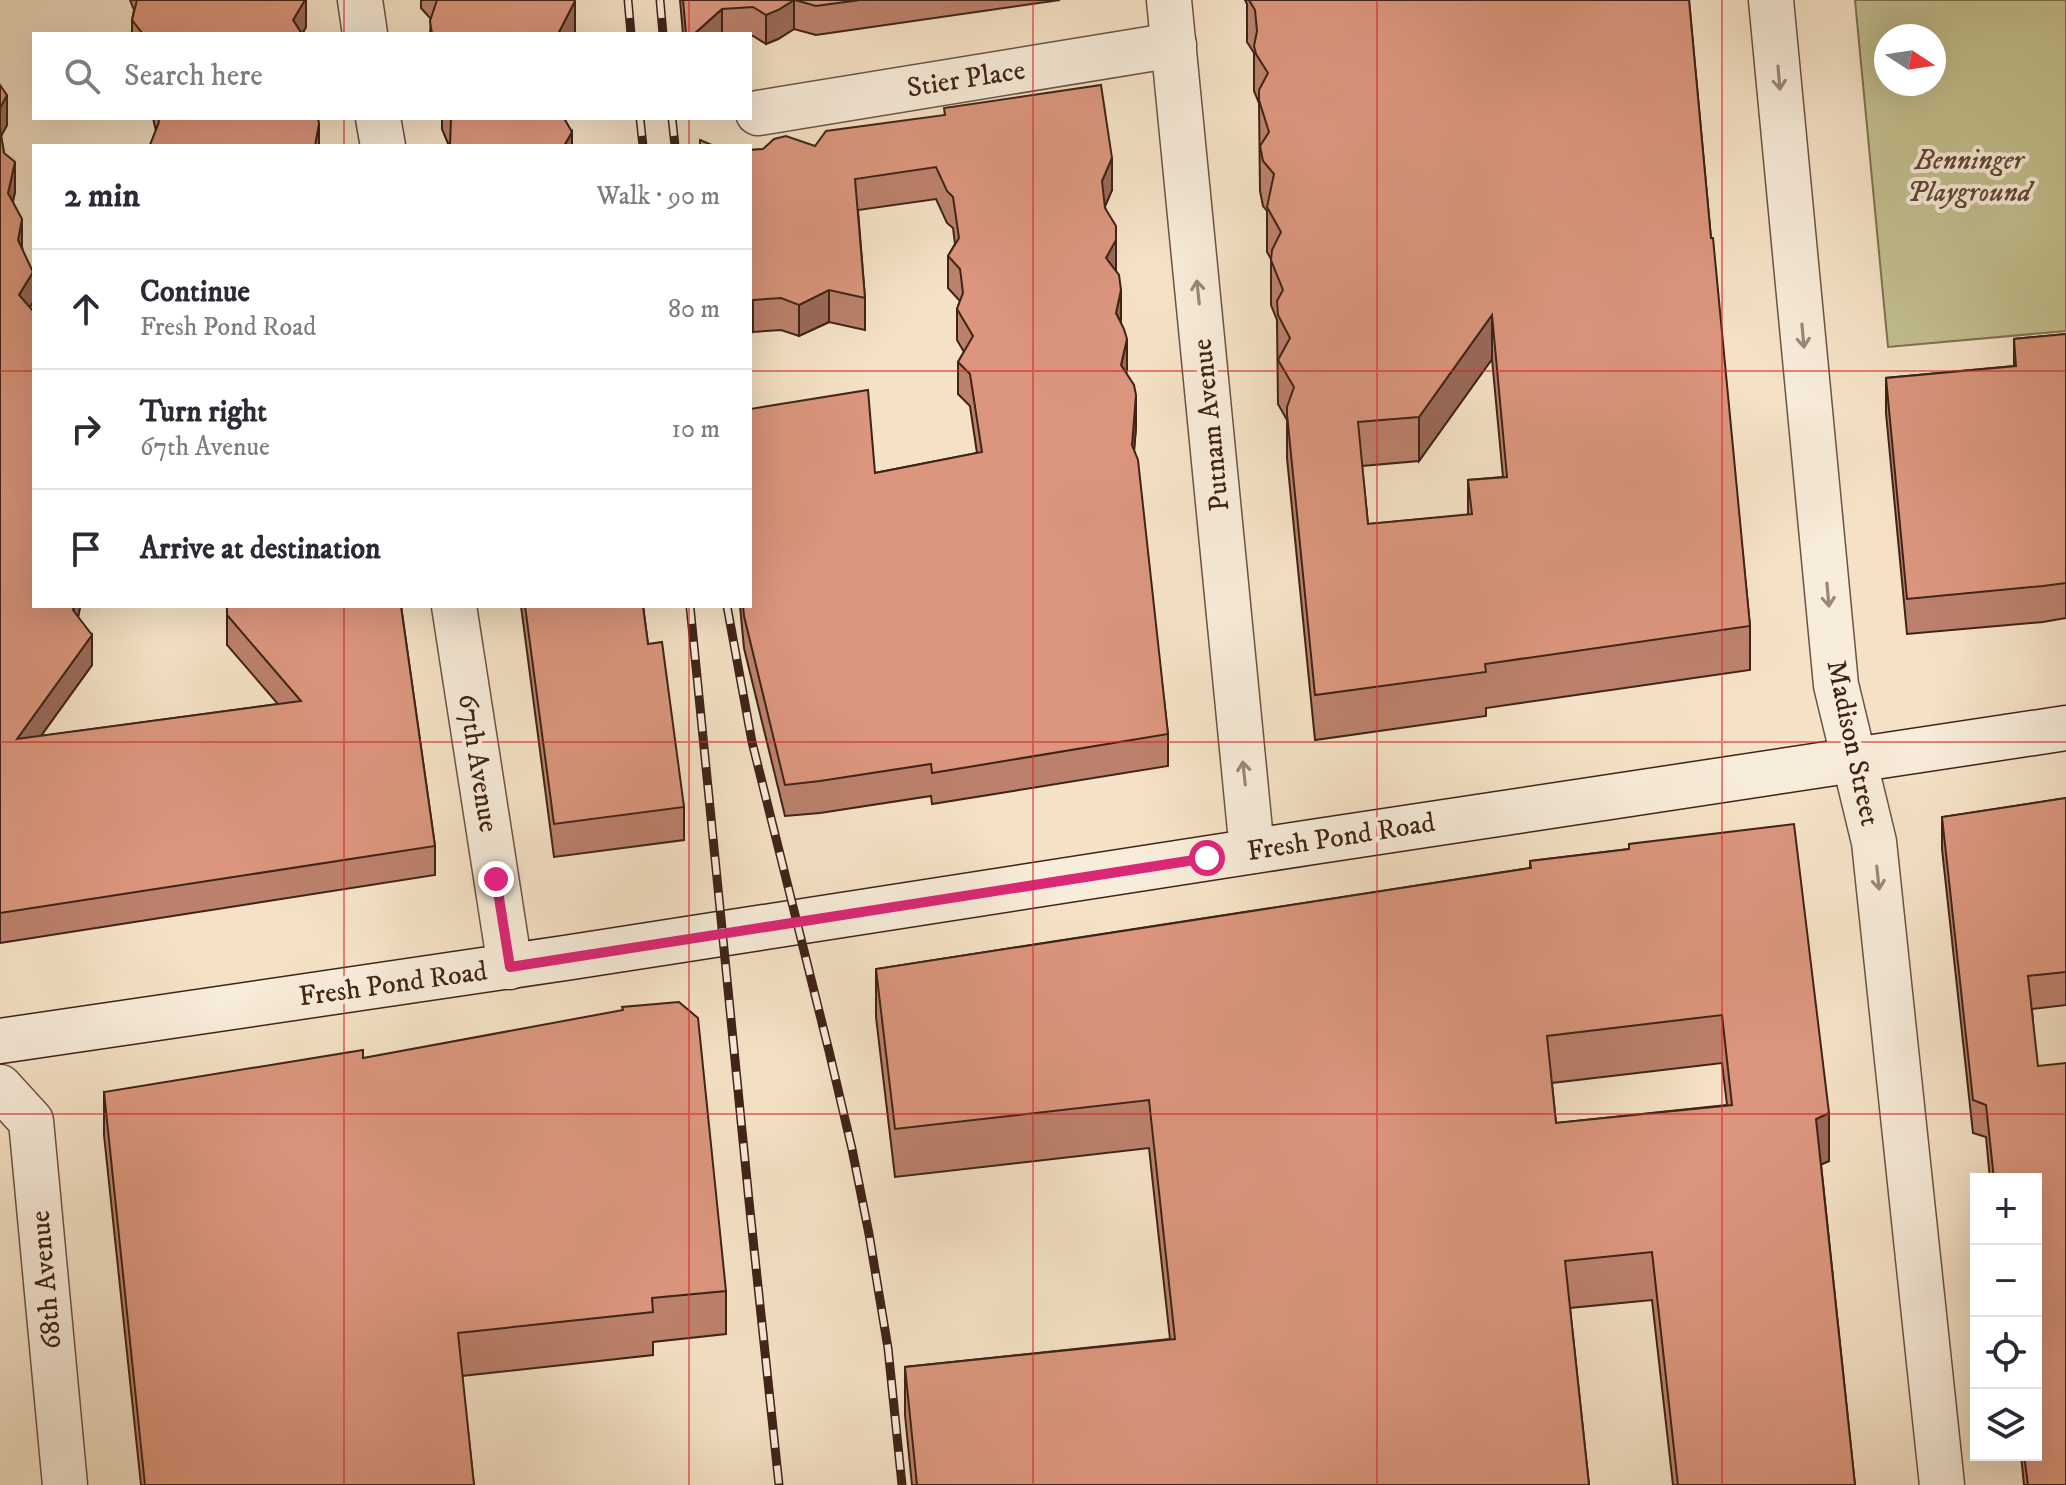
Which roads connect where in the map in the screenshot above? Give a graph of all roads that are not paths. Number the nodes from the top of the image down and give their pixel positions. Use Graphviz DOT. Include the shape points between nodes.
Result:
graph roads {
  1 [pos="360,0"];
  2 [pos="1169,0"];
  3 [pos="1771,0"];
  4 [pos="365,32"];
  5 [pos="1174,45"];
  6 [pos="758,113"];
  7 [pos="378,120"];
  8 [pos="383,144"];
  9 [pos="454,608"];
  10 [pos="2066,728"];
  11 [pos="1855,760"];
  12 [pos="1252,851"];
  13 [pos="510,967"];
  14 [pos="0,1041"];
  15 [pos="0,1087"];
  16 [pos="65,1485"];
  17 [pos="1942,1485"];
  1 -- 4 [label="street"];
  2 -- 5 [label="street, Putnam Avenue"];
  3 -- 11 [label="street, Madison Street, one-way" via="1836,685"];
  5 -- 6 [label="street, Stier Place"];
  12 -- 5 [label="street, Putnam Avenue, one-way"];
  7 -- 8 [label="street"];
  9 -- 13 [label="street, 67th Avenue"];
  10 -- 11 [label="street, Fresh Pond Road"];
  11 -- 12 [label="street, Fresh Pond Road"];
  11 -- 17 [label="street, Madison Street, one-way" via="1874,842"];
  12 -- 13 [label="street, Fresh Pond Road"];
  13 -- 14 [label="street, Fresh Pond Road"];
  15 -- 16 [label="street, 68th Avenue" via="31,1121"];
}
